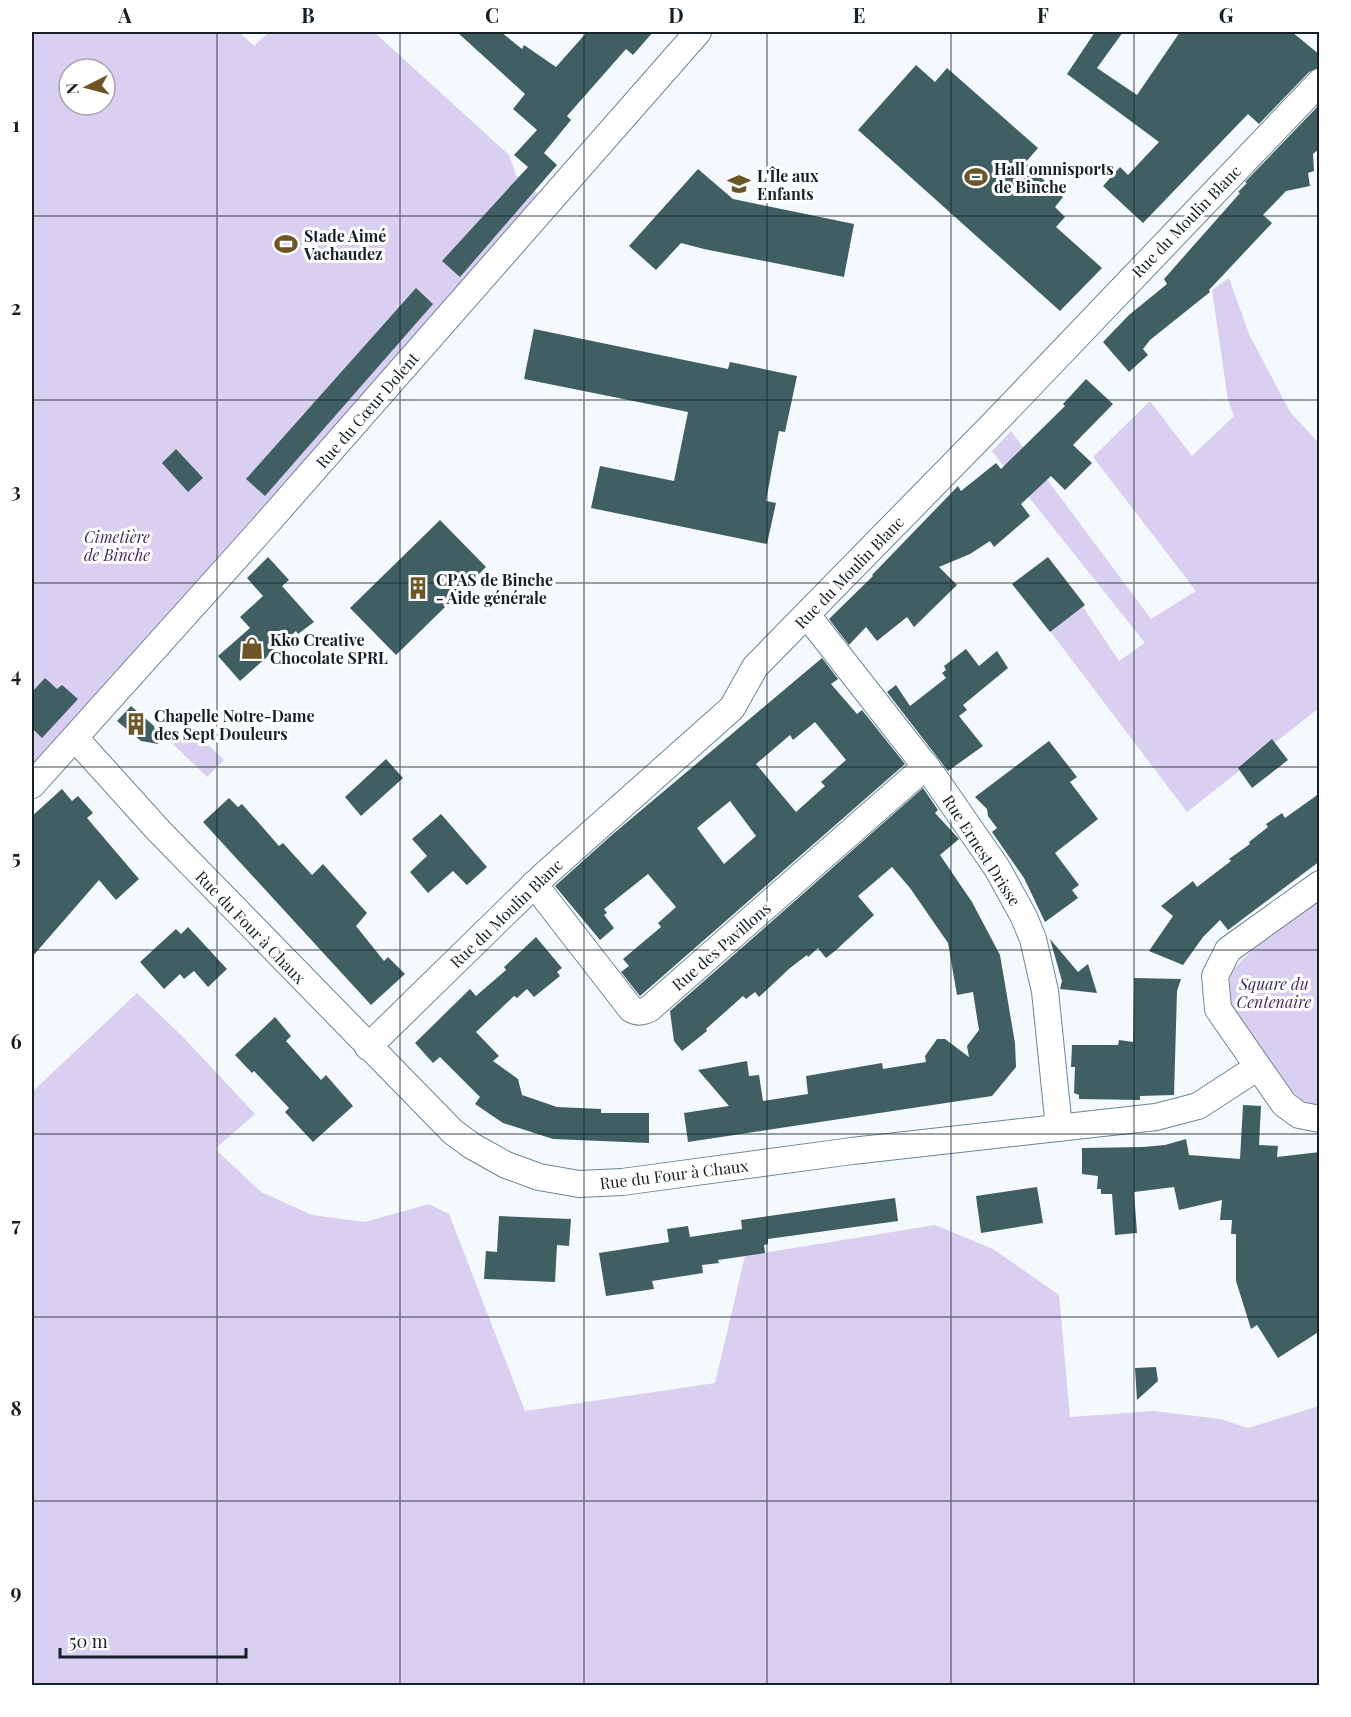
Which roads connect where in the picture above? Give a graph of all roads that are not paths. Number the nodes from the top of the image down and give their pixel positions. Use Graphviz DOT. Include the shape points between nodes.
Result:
graph roads {
  1 [pos="699,32"];
  2 [pos="1320,82"];
  3 [pos="807,615"];
  4 [pos="75,738"];
  5 [pos="926,766"];
  6 [pos="32,785"];
  7 [pos="534,884"];
  8 [pos="1320,884"];
  9 [pos="368,1047"];
  10 [pos="1258,1067"];
  11 [pos="1320,1119"];
  12 [pos="1059,1128"];
  1 -- 4 [label="street, Rue du Cœur Dolent"];
  2 -- 3 [label="street, Rue du Moulin Blanc"];
  3 -- 5 [label="street, Rue Ernest Drisse"];
  3 -- 7 [label="street, Rue du Moulin Blanc" via="755,667 732,708"];
  4 -- 6 [label="street, Rue du Cœur Dolent"];
  4 -- 9 [label="street, Rue du Four à Chaux" via="167,840"];
  5 -- 7 [label="street, Rue des Pavillons" via="642,1012 631,1009"];
  5 -- 12 [label="street, Rue Ernest Drisse" via="997,868 1034,939 1045,991"];
  7 -- 9 [label="street, Rue du Moulin Blanc"];
  8 -- 10 [label="street" via="1228,950 1215,976 1218,1009"];
  9 -- 12 [label="street, Rue du Four à Chaux" via="472,1146 519,1170 579,1184"];
  10 -- 11 [label="street" via="1284,1104 1299,1115"];
  10 -- 12 [label="street, Rue du Four à Chaux" via="1198,1106 1156,1117"];
}
